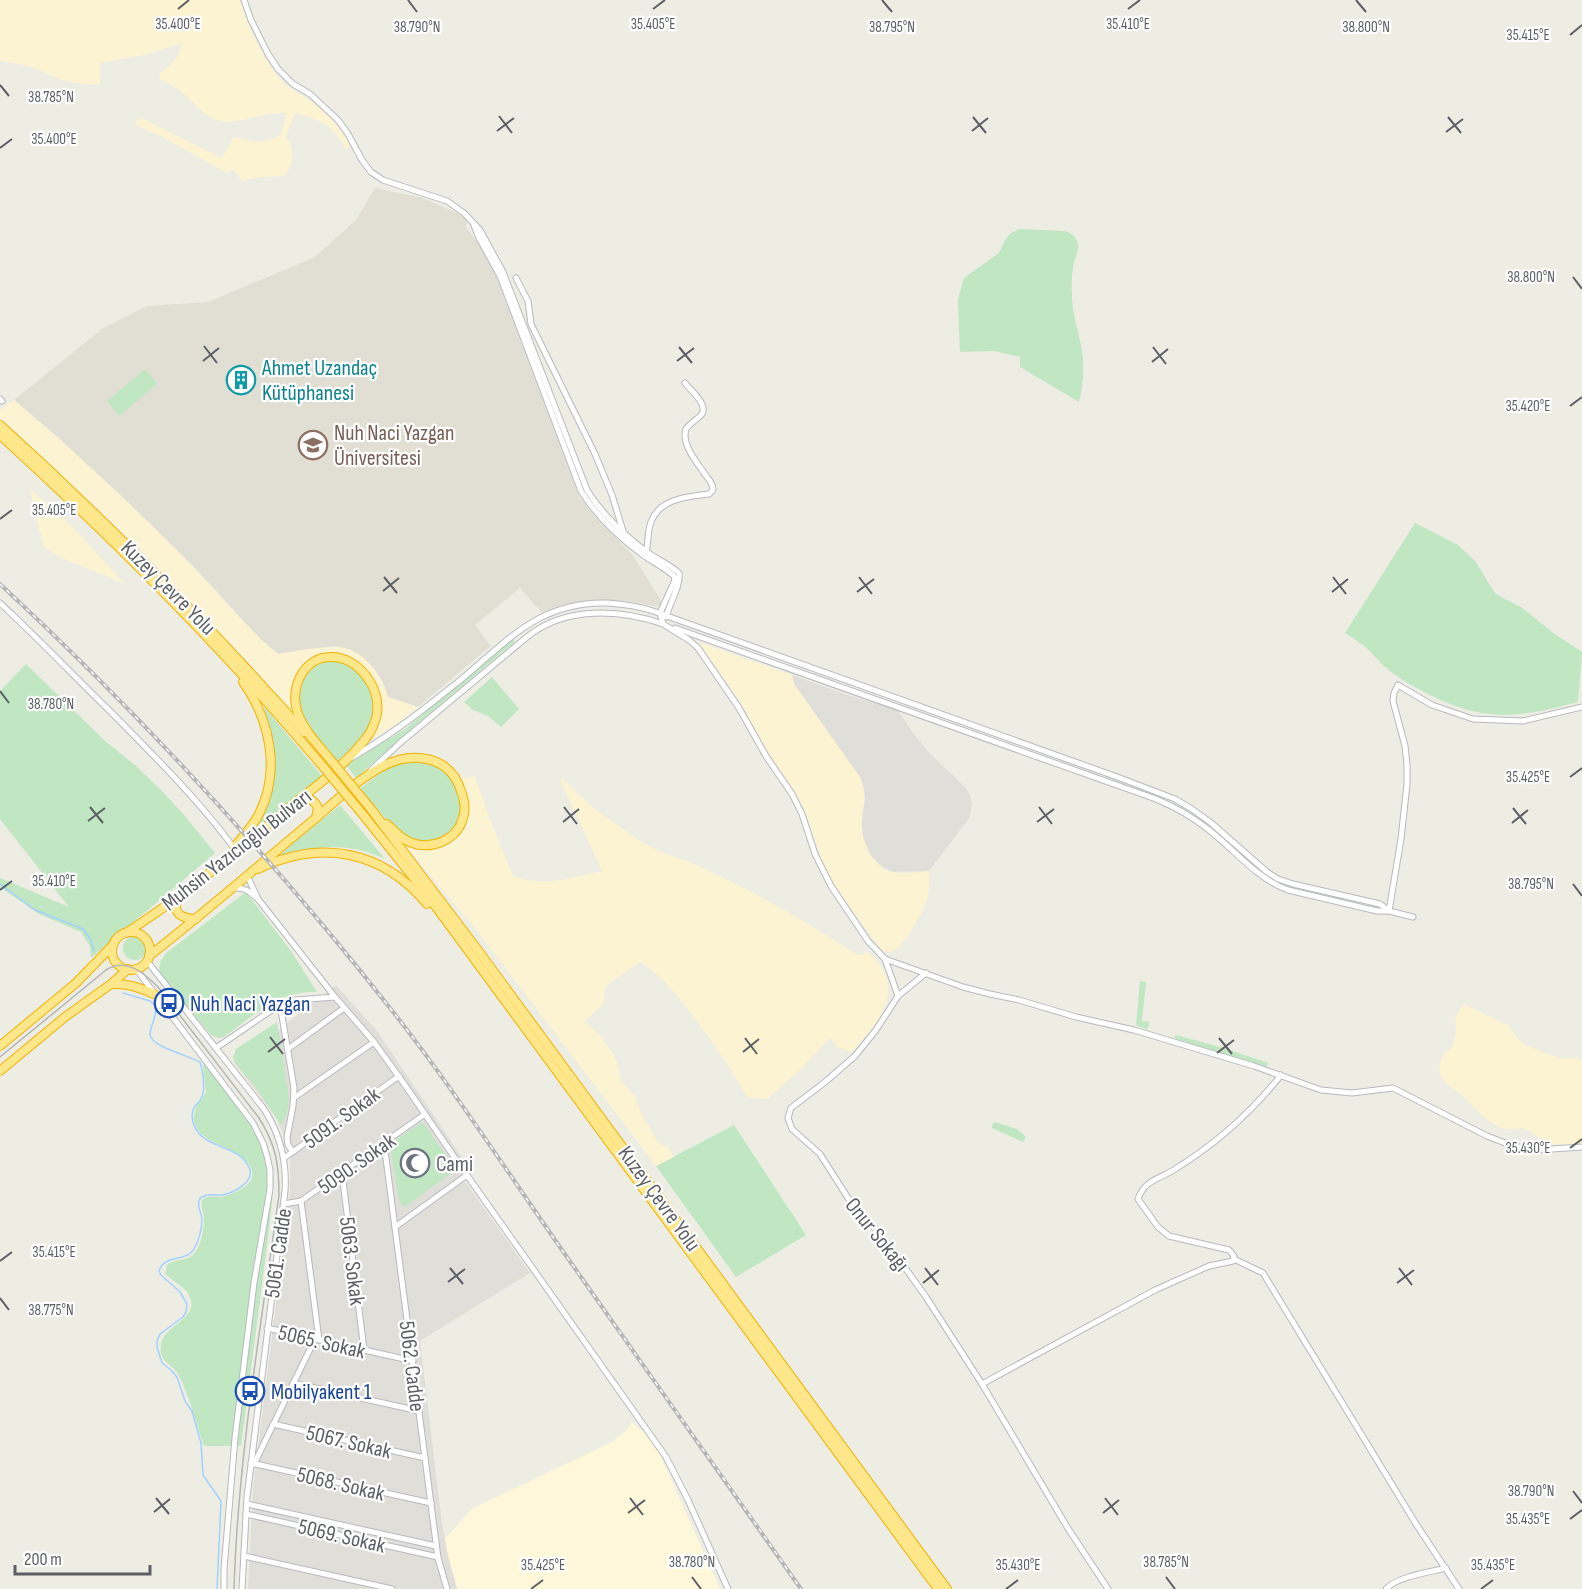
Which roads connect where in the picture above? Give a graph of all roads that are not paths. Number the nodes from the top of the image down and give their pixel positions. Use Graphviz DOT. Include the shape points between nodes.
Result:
graph roads {
  1 [pos="244,0"];
  2 [pos="474,225"];
  3 [pos="516,278"];
  4 [pos="685,383"];
  5 [pos="0,425"];
  6 [pos="0,435"];
  7 [pos="624,532"];
  8 [pos="646,551"];
  9 [pos="0,603"];
  10 [pos="186,615"];
  11 [pos="663,615"];
  12 [pos="663,624"];
  13 [pos="1582,708"];
  14 [pos="329,758"];
  15 [pos="344,762"];
  16 [pos="361,779"];
  17 [pos="298,800"];
  18 [pos="368,812"];
  19 [pos="315,819"];
  20 [pos="234,848"];
  21 [pos="226,859"];
  22 [pos="247,875"];
  23 [pos="231,888"];
  24 [pos="177,898"];
  25 [pos="258,899"];
  26 [pos="1389,911"];
  27 [pos="1413,917"];
  28 [pos="196,919"];
  29 [pos="126,933"];
  30 [pos="113,945"];
  31 [pos="148,958"];
  32 [pos="473,958"];
  33 [pos="885,959"];
  34 [pos="132,969"];
  35 [pos="926,974"];
  36 [pos="111,984"];
  37 [pos="154,994"];
  38 [pos="898,996"];
  39 [pos="334,997"];
  40 [pos="280,1004"];
  41 [pos="344,1008"];
  42 [pos="374,1042"];
  43 [pos="0,1046"];
  44 [pos="216,1048"];
  45 [pos="288,1049"];
  46 [pos="0,1071"];
  47 [pos="1281,1075"];
  48 [pos="399,1076"];
  49 [pos="294,1097"];
  50 [pos="425,1114"];
  51 [pos="384,1143"];
  52 [pos="1582,1147"];
  53 [pos="293,1152"];
  54 [pos="284,1158"];
  55 [pos="342,1173"];
  56 [pos="467,1175"];
  57 [pos="301,1201"];
  58 [pos="284,1204"];
  59 [pos="395,1227"];
  60 [pos="1234,1259"];
  61 [pos="267,1328"];
  62 [pos="317,1340"];
  63 [pos="364,1350"];
  64 [pos="412,1361"];
  65 [pos="293,1383"];
  66 [pos="982,1384"];
  67 [pos="419,1412"];
  68 [pos="273,1424"];
  69 [pos="425,1458"];
  70 [pos="253,1463"];
  71 [pos="431,1503"];
  72 [pos="247,1504"];
  73 [pos="246,1514"];
  74 [pos="436,1546"];
  75 [pos="244,1556"];
  76 [pos="438,1557"];
  77 [pos="1446,1568"];
  78 [pos="224,1589"];
  79 [pos="242,1589"];
  80 [pos="393,1589"];
  81 [pos="447,1589"];
  82 [pos="728,1589"];
  83 [pos="938,1589"];
  84 [pos="947,1589"];
  85 [pos="1108,1589"];
  86 [pos="1386,1589"];
  87 [pos="1459,1589"];
  1 -- 2 [label="street" via="278,69 338,120 371,172 383,180 447,201"];
  2 -- 7 [label="street" via="503,272 584,485"];
  2 -- 11 [label="street" via="500,276 581,491 621,537 674,576"];
  3 -- 7 [label="street" via="527,297 531,324 595,454"];
  4 -- 8 [label="street" via="703,408 686,429 685,440 713,489 709,494 675,500 662,507 651,522"];
  5 -- 14 [label="highway, Kuzey Çevre Yolu" via="180,597"];
  6 -- 10 [label="highway, Kuzey Çevre Yolu"];
  7 -- 8 [label="street"];
  8 -- 11 [label="street" via="680,575"];
  9 -- 20 [label="street" via="129,731"];
  10 -- 18 [label="highway, Kuzey Çevre Yolu, bridge"];
  10 -- 20 [label="highway" via="250,692 268,737 271,762 266,796 257,818"];
  11 -- 12 [label="street"];
  11 -- 15 [label="street" via="636,606 603,603 543,616 507,640 393,732"];
  11 -- 26 [label="street" via="1175,799 1210,822 1278,879 1380,904"];
  12 -- 16 [label="street" via="604,613 567,618 542,627"];
  12 -- 26 [label="street" via="1156,799 1210,830 1257,874 1278,886"];
  12 -- 33 [label="street" via="698,648 739,708 796,801 812,848 831,886"];
  13 -- 26 [label="street" via="1522,721 1473,719 1432,705 1398,686 1393,701 1405,746 1407,784"];
  14 -- 15 [label="highway, Muhsin Yazıcıoğlu Bulvarı" via="298,715 295,689 304,670 321,658 331,657 342,658 360,669 377,697 372,730"];
  14 -- 18 [label="highway, bridge"];
  15 -- 17 [label="highway, Muhsin Yazıcıoğlu Bulvarı"];
  16 -- 18 [label="highway, Muhsin Yazıcıoğlu Bulvarı" via="398,759 427,758 440,763 454,776 464,801 463,818 455,833 431,845 411,843"];
  16 -- 19 [label="highway, Muhsin Yazıcıoğlu Bulvarı"];
  17 -- 19 [label="highway" via="314,801 318,811"];
  17 -- 21 [label="highway, Muhsin Yazıcıoğlu Bulvarı"];
  18 -- 32 [label="highway, Kuzey Çevre Yolu"];
  18 -- 84 [label="highway, Kuzey Çevre Yolu" via="480,953"];
  19 -- 22 [label="highway, Muhsin Yazıcıoğlu Bulvarı"];
  20 -- 21 [label="highway"];
  21 -- 24 [label="highway, Muhsin Yazıcıoğlu Bulvarı"];
  22 -- 23 [label="highway, Muhsin Yazıcıoğlu Bulvarı"];
  22 -- 25 [label="street"];
  22 -- 32 [label="highway" via="275,862 314,852 337,852 370,860 413,889"];
  23 -- 25 [label="street" via="241,887"];
  23 -- 28 [label="highway, Muhsin Yazıcıoğlu Bulvarı"];
  24 -- 28 [label="highway" via="179,914"];
  24 -- 29 [label="highway, Muhsin Yazıcıoğlu Bulvarı"];
  25 -- 39 [label="street"];
  26 -- 27 [label="street"];
  28 -- 31 [label="highway, Muhsin Yazıcıoğlu Bulvarı"];
  29 -- 30 [label="highway"];
  29 -- 31 [label="highway" via="137,933 146,939"];
  30 -- 34 [label="highway" via="119,966"];
  30 -- 43 [label="highway" via="76,983"];
  31 -- 34 [label="highway" via="141,967"];
  31 -- 44 [label="street, 5061. Cadde"];
  32 -- 83 [label="highway, Kuzey Çevre Yolu"];
  33 -- 35 [label="street"];
  33 -- 38 [label="street"];
  34 -- 36 [label="highway"];
  34 -- 37 [label="street, 5061. Cadde"];
  35 -- 38 [label="street, Onur Sokağı"];
  35 -- 47 [label="street" via="1134,1030"];
  36 -- 37 [label="highway" via="132,985"];
  36 -- 46 [label="highway"];
  37 -- 78 [label="street, 5061. Cadde" via="253,1123 270,1170 235,1438"];
  38 -- 66 [label="street, Onur Sokağı" via="862,1047 793,1106 788,1121 820,1154 848,1198 911,1275"];
  39 -- 40 [label="street"];
  39 -- 41 [label="street"];
  40 -- 44 [label="street"];
  40 -- 45 [label="street"];
  41 -- 42 [label="street"];
  41 -- 45 [label="street"];
  42 -- 48 [label="street"];
  42 -- 49 [label="street"];
  44 -- 54 [label="street, 5061. Cadde" via="268,1115"];
  45 -- 49 [label="street"];
  47 -- 52 [label="street" via="1321,1090 1352,1093 1393,1088 1496,1140 1521,1148"];
  47 -- 60 [label="street" via="1236,1124 1190,1159 1148,1183 1138,1199 1166,1235 1229,1250"];
  48 -- 50 [label="street"];
  48 -- 53 [label="street, 5091. Sokak"];
  49 -- 53 [label="street" via="287,1137"];
  50 -- 51 [label="street, 5090. Sokak"];
  50 -- 56 [label="street"];
  51 -- 55 [label="street, 5090. Sokak"];
  51 -- 59 [label="street, 5062. Cadde"];
  53 -- 54 [label="street, 5091. Sokak"];
  54 -- 58 [label="street, 5061. Cadde"];
  55 -- 57 [label="street, 5090. Sokak"];
  55 -- 63 [label="street, 5063. Sokak"];
  56 -- 59 [label="street"];
  56 -- 82 [label="street" via="666,1457"];
  57 -- 58 [label="street, 5090. Sokak"];
  57 -- 62 [label="street"];
  58 -- 61 [label="street, 5061. Cadde"];
  59 -- 64 [label="street, 5062. Cadde"];
  60 -- 66 [label="street" via="1155,1290"];
  60 -- 77 [label="street" via="1263,1273"];
  61 -- 62 [label="street, 5065. Sokak"];
  61 -- 70 [label="street, 5061. Cadde"];
  62 -- 63 [label="street, 5065. Sokak"];
  62 -- 65 [label="street"];
  63 -- 64 [label="street, 5065. Sokak"];
  64 -- 67 [label="street, 5062. Cadde"];
  65 -- 67 [label="street"];
  65 -- 68 [label="street"];
  66 -- 85 [label="street, Onur Sokağı"];
  67 -- 69 [label="street, 5062. Cadde"];
  68 -- 69 [label="street, 5067. Sokak"];
  68 -- 70 [label="street"];
  69 -- 71 [label="street, 5062. Cadde"];
  70 -- 71 [label="street, 5068. Sokak"];
  70 -- 72 [label="street, 5061. Cadde"];
  71 -- 74 [label="street, 5062. Cadde"];
  72 -- 73 [label="street, 5061. Cadde"];
  72 -- 74 [label="street, 5069. Sokak"];
  73 -- 75 [label="street, 5061. Cadde"];
  73 -- 76 [label="street, 5069. Sokak"];
  74 -- 76 [label="street, 5062. Cadde"];
  75 -- 79 [label="street, 5061. Cadde"];
  75 -- 80 [label="street"];
  76 -- 81 [label="street, 5062. Cadde"];
  77 -- 86 [label="street" via="1398,1581"];
  77 -- 87 [label="street"];
}
